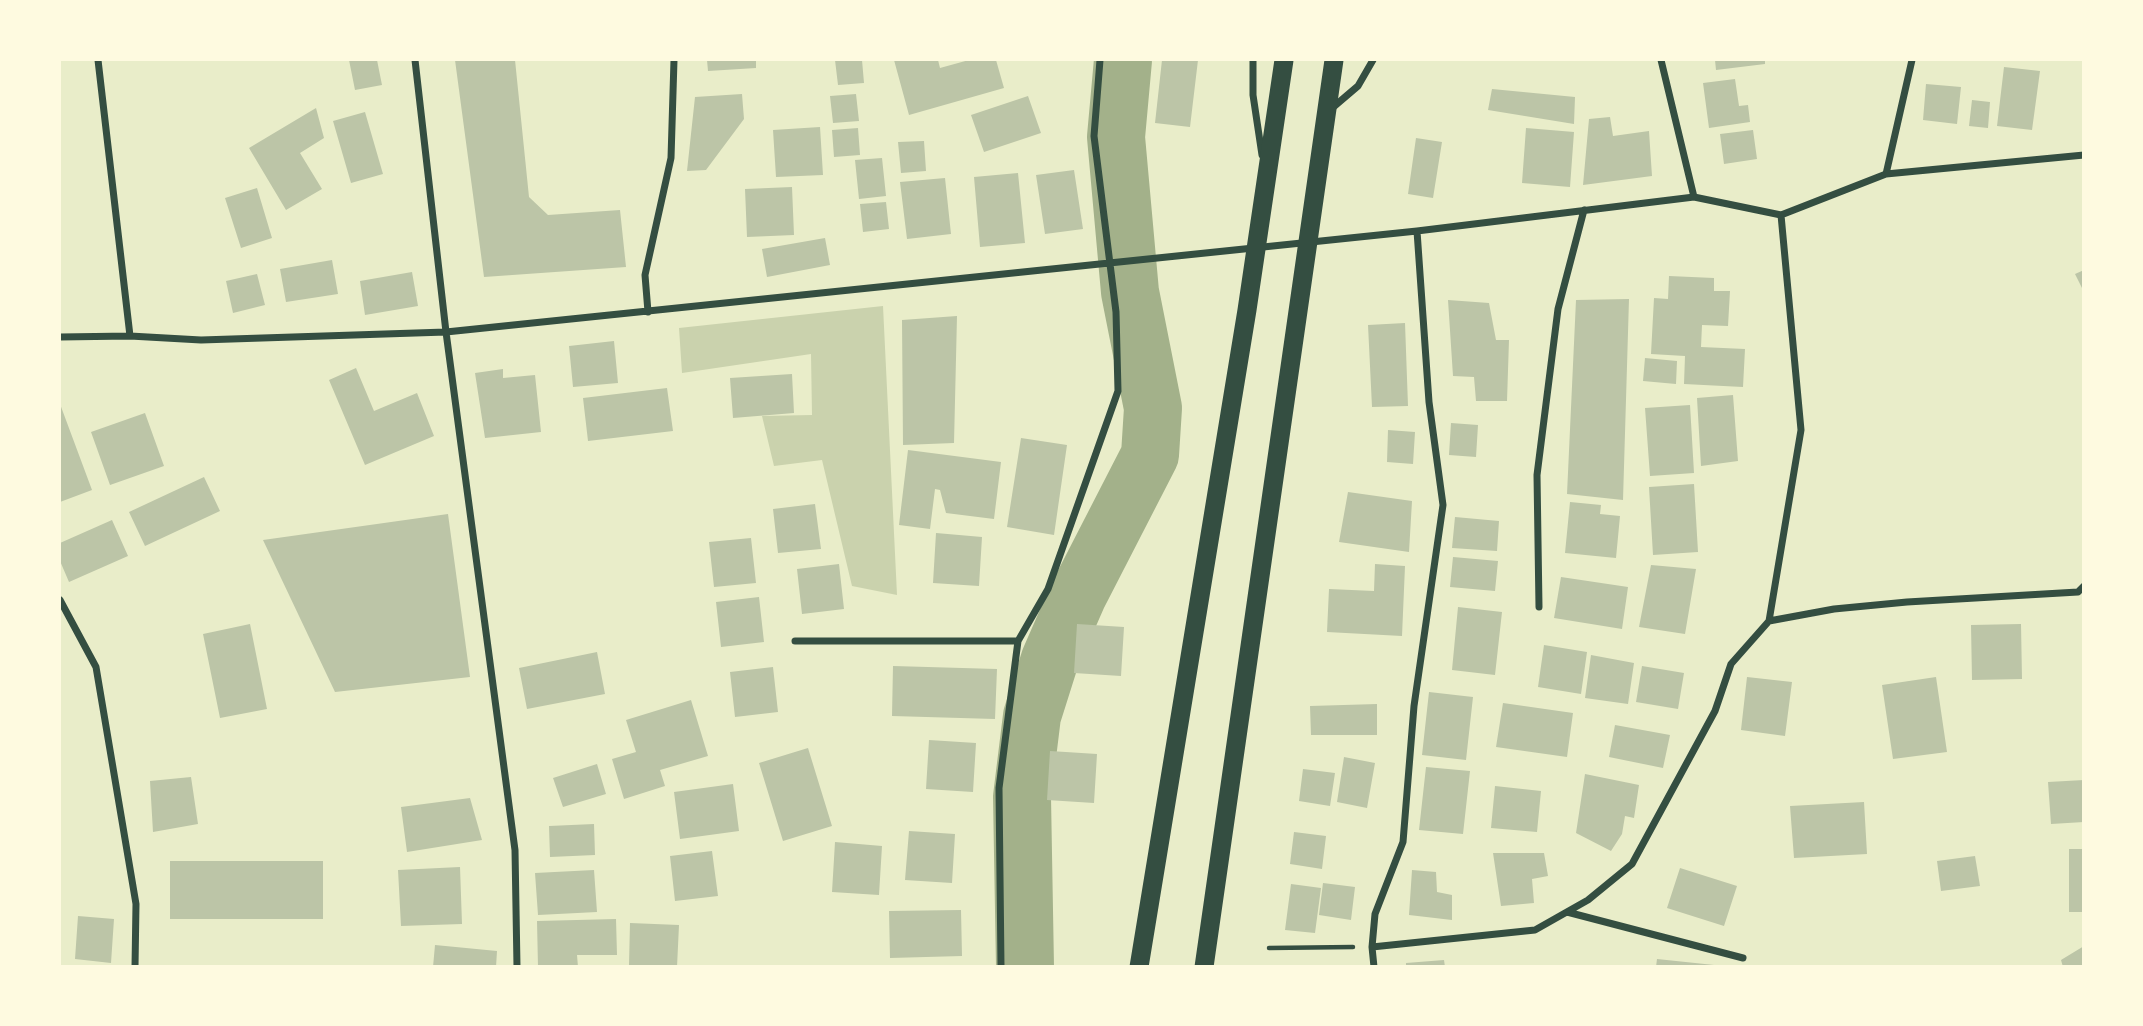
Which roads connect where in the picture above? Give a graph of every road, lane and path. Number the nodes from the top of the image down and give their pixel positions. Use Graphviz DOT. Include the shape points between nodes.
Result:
graph roads {
  1 [pos="98,60"];
  2 [pos="415,60"];
  3 [pos="674,60"];
  4 [pos="1100,60"];
  5 [pos="1253,60"];
  6 [pos="1284,60"];
  7 [pos="1334,60"];
  8 [pos="1373,60"];
  9 [pos="1661,60"];
  10 [pos="1912,60"];
  11 [pos="1327,112"];
  12 [pos="2084,155"];
  13 [pos="1886,174"];
  14 [pos="1266,180"];
  15 [pos="1694,197"];
  16 [pos="1584,210"];
  17 [pos="1780,215"];
  18 [pos="1417,231"];
  19 [pos="1308,241"];
  20 [pos="1257,246"];
  21 [pos="1111,261"];
  22 [pos="648,312"];
  23 [pos="446,332"];
  24 [pos="130,336"];
  25 [pos="60,337"];
  26 [pos="2084,586"];
  27 [pos="60,600"];
  28 [pos="1539,607"];
  29 [pos="1769,621"];
  30 [pos="794,641"];
  31 [pos="1018,641"];
  32 [pos="1567,912"];
  33 [pos="1372,947"];
  34 [pos="1269,948"];
  35 [pos="1743,958"];
  36 [pos="135,967"];
  37 [pos="517,967"];
  38 [pos="1001,967"];
  39 [pos="1139,967"];
  40 [pos="1204,967"];
  41 [pos="1374,967"];
  1 -- 24 [label="street"];
  2 -- 23 [label="street"];
  3 -- 22 [label="street" via="671,158 645,275"];
  4 -- 21 [label="street" via="1094,136"];
  5 -- 14 [label="street" via="1253,95"];
  6 -- 14 [label="highway"];
  7 -- 11 [label="highway"];
  8 -- 11 [label="street" via="1358,86"];
  9 -- 15 [label="street"];
  10 -- 13 [label="street"];
  11 -- 19 [label="highway"];
  12 -- 13 [label="street"];
  13 -- 17 [label="street"];
  14 -- 20 [label="highway"];
  15 -- 16 [label="street"];
  15 -- 17 [label="street"];
  16 -- 18 [label="street"];
  16 -- 28 [label="street" via="1558,309 1537,475"];
  17 -- 29 [label="street" via="1801,430"];
  18 -- 19 [label="street"];
  18 -- 33 [label="street" via="1429,402 1443,505 1414,706 1404,842 1375,914"];
  19 -- 20 [label="street"];
  19 -- 40 [label="highway"];
  20 -- 21 [label="street"];
  20 -- 39 [label="highway"];
  21 -- 22 [label="street"];
  21 -- 31 [label="street" via="1118,391 1048,589"];
  22 -- 23 [label="street"];
  23 -- 24 [label="street" via="201,340"];
  23 -- 37 [label="street" via="515,850"];
  24 -- 25 [label="street"];
  26 -- 29 [label="street" via="2078,592 1907,602"];
  27 -- 36 [label="street" via="96,667 136,904"];
  29 -- 32 [label="street" via="1731,664 1715,711 1632,864"];
  30 -- 31 [label="street"];
  31 -- 38 [label="street" via="999,788"];
  32 -- 33 [label="street" via="1535,930"];
  32 -- 35 [label="street"];
  33 -- 34 [label="path"];
  33 -- 41 [label="street"];
}
